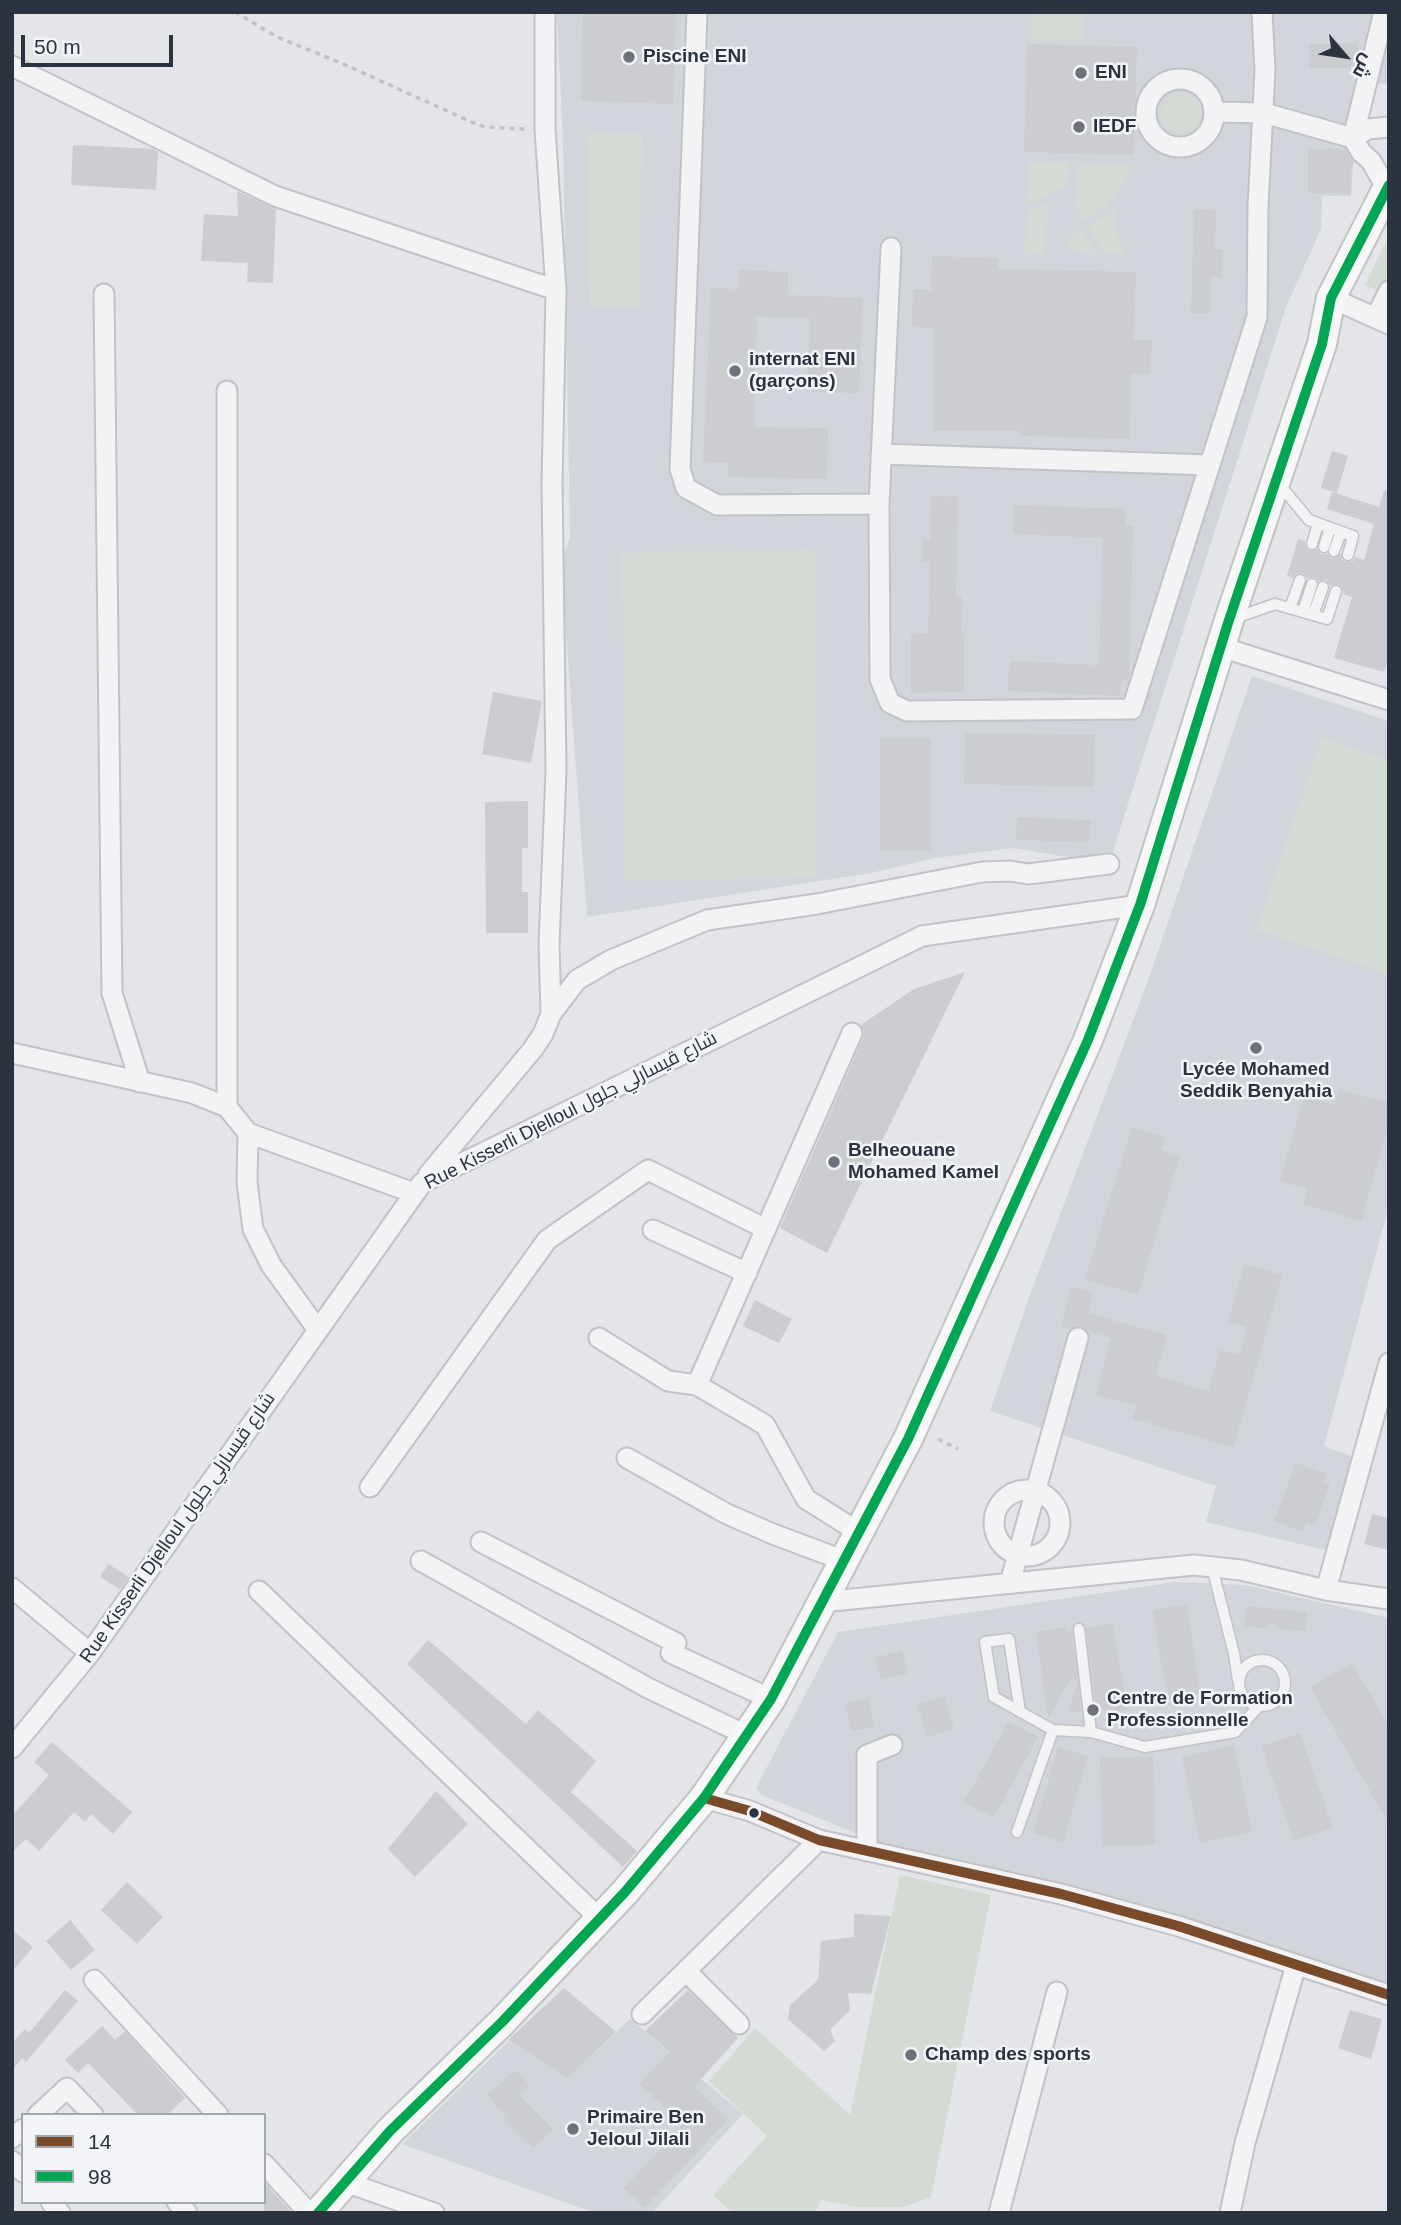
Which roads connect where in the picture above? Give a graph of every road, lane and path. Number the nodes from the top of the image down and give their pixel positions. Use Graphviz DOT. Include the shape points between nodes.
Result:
graph roads {
  1 [pos="235,12"];
  2 [pos="545,12"];
  3 [pos="697,12"];
  4 [pos="1262,12"];
  5 [pos="1384,12"];
  6 [pos="12,66"];
  7 [pos="1214,112"];
  8 [pos="1264,113"];
  9 [pos="1389,127"];
  10 [pos="545,129"];
  11 [pos="1353,138"];
  12 [pos="1388,187"];
  13 [pos="891,248"];
  14 [pos="556,290"];
  15 [pos="1389,291"];
  16 [pos="104,294"];
  17 [pos="1331,298"];
  18 [pos="1382,321"];
  19 [pos="227,391"];
  20 [pos="881,454"];
  21 [pos="1210,465"];
  22 [pos="1276,481"];
  23 [pos="879,504"];
  24 [pos="1318,524"];
  25 [pos="1330,528"];
  26 [pos="1341,532"];
  27 [pos="1312,544"];
  28 [pos="1348,555"];
  29 [pos="1300,580"];
  30 [pos="1317,586"];
  31 [pos="1336,592"];
  32 [pos="1290,608"];
  33 [pos="1308,613"];
  34 [pos="1229,620"];
  35 [pos="1221,647"];
  36 [pos="1388,697"];
  37 [pos="1109,864"];
  38 [pos="1140,905"];
  39 [pos="551,1014"];
  40 [pos="852,1033"];
  41 [pos="12,1053"];
  42 [pos="140,1083"];
  43 [pos="227,1107"];
  44 [pos="247,1133"];
  45 [pos="418,1188"];
  46 [pos="766,1228"];
  47 [pos="653,1230"];
  48 [pos="747,1273"];
  49 [pos="318,1330"];
  50 [pos="599,1338"];
  51 [pos="1078,1338"];
  52 [pos="1389,1363"];
  53 [pos="697,1385"];
  54 [pos="938,1439"];
  55 [pos="958,1449"];
  56 [pos="627,1458"];
  57 [pos="370,1487"];
  58 [pos="1036,1491"];
  59 [pos="860,1533"];
  60 [pos="481,1542"];
  61 [pos="1018,1555"];
  62 [pos="421,1561"];
  63 [pos="845,1561"];
  64 [pos="1212,1567"];
  65 [pos="1010,1583"];
  66 [pos="12,1588"];
  67 [pos="1326,1590"];
  68 [pos="259,1591"];
  69 [pos="1389,1600"];
  70 [pos="822,1602"];
  71 [pos="1079,1629"];
  72 [pos="90,1653"];
  73 [pos="1234,1654"];
  74 [pos="1253,1662"];
  75 [pos="1240,1689"];
  76 [pos="771,1699"];
  77 [pos="1259,1706"];
  78 [pos="1020,1712"];
  79 [pos="1053,1730"];
  80 [pos="1091,1732"];
  81 [pos="1235,1732"];
  82 [pos="748,1736"];
  83 [pos="892,1745"];
  84 [pos="12,1748"];
  85 [pos="704,1798"];
  86 [pos="1017,1832"];
  87 [pos="819,1840"];
  88 [pos="867,1851"];
  89 [pos="601,1920"];
  90 [pos="1296,1965"];
  91 [pos="686,1971"];
  92 [pos="94,1980"];
  93 [pos="1057,1993"];
  94 [pos="1389,1995"];
  95 [pos="642,2014"];
  96 [pos="739,2024"];
  97 [pos="40,2113"];
  98 [pos="91,2113"];
  99 [pos="216,2113"];
  100 [pos="266,2166"];
  101 [pos="345,2182"];
  102 [pos="309,2213"];
  103 [pos="317,2213"];
  104 [pos="434,2213"];
  105 [pos="999,2213"];
  106 [pos="1230,2213"];
  1 -- 10 [label="path" via="277,37 476,124"];
  2 -- 10 [label="street"];
  3 -- 23 [label="street" via="680,469 686,488 717,505"];
  4 -- 8 [label="street"];
  5 -- 11 [label="street"];
  6 -- 14 [label="street" via="275,195"];
  7 -- 8 [label="street"];
  8 -- 11 [label="street"];
  8 -- 21 [label="street" via="1257,317"];
  9 -- 11 [label="street" via="1368,129"];
  10 -- 14 [label="street"];
  11 -- 12 [label="street"];
  12 -- 17 [label="main road"];
  13 -- 20 [label="street"];
  14 -- 39 [label="street"];
  15 -- 18 [label="street"];
  16 -- 42 [label="street" via="112,993"];
  17 -- 18 [label="street"];
  17 -- 22 [label="main road" via="1322,344"];
  19 -- 43 [label="street"];
  20 -- 21 [label="street"];
  20 -- 23 [label="street"];
  21 -- 23 [label="street" via="1132,709 906,712 890,703 880,679"];
  22 -- 24 [label="lane" via="1309,520"];
  22 -- 34 [label="main road"];
  24 -- 25 [label="lane"];
  24 -- 27 [label="lane"];
  25 -- 26 [label="lane"];
  25 -- 26 [label="lane" via="1329,549"];
  26 -- 28 [label="lane" via="1353,536"];
  29 -- 32 [label="lane"];
  30 -- 33 [label="lane"];
  31 -- 33 [label="lane" via="1327,619"];
  32 -- 33 [label="lane"];
  32 -- 34 [label="lane" via="1275,604"];
  34 -- 35 [label="main road"];
  35 -- 36 [label="street"];
  35 -- 38 [label="main road"];
  37 -- 39 [label="street" via="1028,874 982,872 707,920 611,960 577,980"];
  38 -- 45 [label="street, Rue Kisserli Djelloul شارع قيسارلي جلول" via="922,936"];
  38 -- 59 [label="main road" via="1038,1155 908,1440"];
  39 -- 45 [label="street" via="533,1049"];
  40 -- 46 [label="street"];
  41 -- 42 [label="street"];
  42 -- 43 [label="street" via="191,1093"];
  43 -- 44 [label="street"];
  44 -- 45 [label="street"];
  44 -- 49 [label="street" via="253,1229 271,1265"];
  45 -- 49 [label="street, Rue Kisserli Djelloul شارع قيسارلي جلول"];
  46 -- 48 [label="street"];
  46 -- 57 [label="street" via="648,1170 547,1240"];
  47 -- 48 [label="street"];
  48 -- 53 [label="street"];
  49 -- 72 [label="street, Rue Kisserli Djelloul شارع قيسارلي جلول"];
  50 -- 53 [label="street" via="668,1381"];
  51 -- 58 [label="street"];
  52 -- 67 [label="street"];
  53 -- 59 [label="street" via="765,1425 806,1499"];
  54 -- 55 [label="path"];
  56 -- 63 [label="street" via="727,1514"];
  58 -- 61 [label="street"];
  58 -- 61 [label="street" via="1021,1490 1008,1496 995,1517 999,1541"];
  58 -- 61 [label="street" via="1056,1505 1059,1534 1042,1553"];
  59 -- 63 [label="main road"];
  60 -- 76 [label="street" via="676,1643 671,1653"];
  61 -- 65 [label="street"];
  62 -- 82 [label="street" via="648,1688"];
  63 -- 70 [label="main road"];
  64 -- 65 [label="street"];
  64 -- 67 [label="street"];
  64 -- 73 [label="lane"];
  65 -- 70 [label="street"];
  66 -- 72 [label="street"];
  67 -- 69 [label="street"];
  68 -- 89 [label="street"];
  70 -- 76 [label="main road"];
  71 -- 80 [label="lane"];
  72 -- 84 [label="street, Rue Kisserli Djelloul شارع قيسارلي جلول"];
  73 -- 74 [label="lane"];
  73 -- 75 [label="lane"];
  74 -- 75 [label="lane" via="1244,1668"];
  74 -- 77 [label="lane" via="1270,1662 1284,1677 1279,1698"];
  75 -- 77 [label="lane" via="1249,1702"];
  75 -- 81 [label="lane" via="1244,1710"];
  76 -- 82 [label="main road"];
  77 -- 81 [label="lane"];
  78 -- 78 [label="lane" via="994,1697 985,1642 1009,1639"];
  78 -- 79 [label="lane"];
  79 -- 80 [label="lane"];
  79 -- 86 [label="lane"];
  80 -- 81 [label="lane" via="1145,1747"];
  82 -- 85 [label="main road"];
  83 -- 88 [label="street" via="867,1755"];
  85 -- 87 [label="street" via="750,1811"];
  85 -- 89 [label="main road"];
  87 -- 88 [label="street"];
  87 -- 91 [label="street"];
  88 -- 90 [label="street" via="1060,1894"];
  89 -- 101 [label="main road"];
  90 -- 94 [label="street"];
  90 -- 106 [label="street" via="1245,2143"];
  91 -- 95 [label="street"];
  91 -- 96 [label="street"];
  92 -- 99 [label="street"];
  93 -- 105 [label="street"];
  97 -- 98 [label="street" via="67,2088"];
  100 -- 102 [label="street"];
  101 -- 103 [label="main road"];
  101 -- 104 [label="street"];
}
